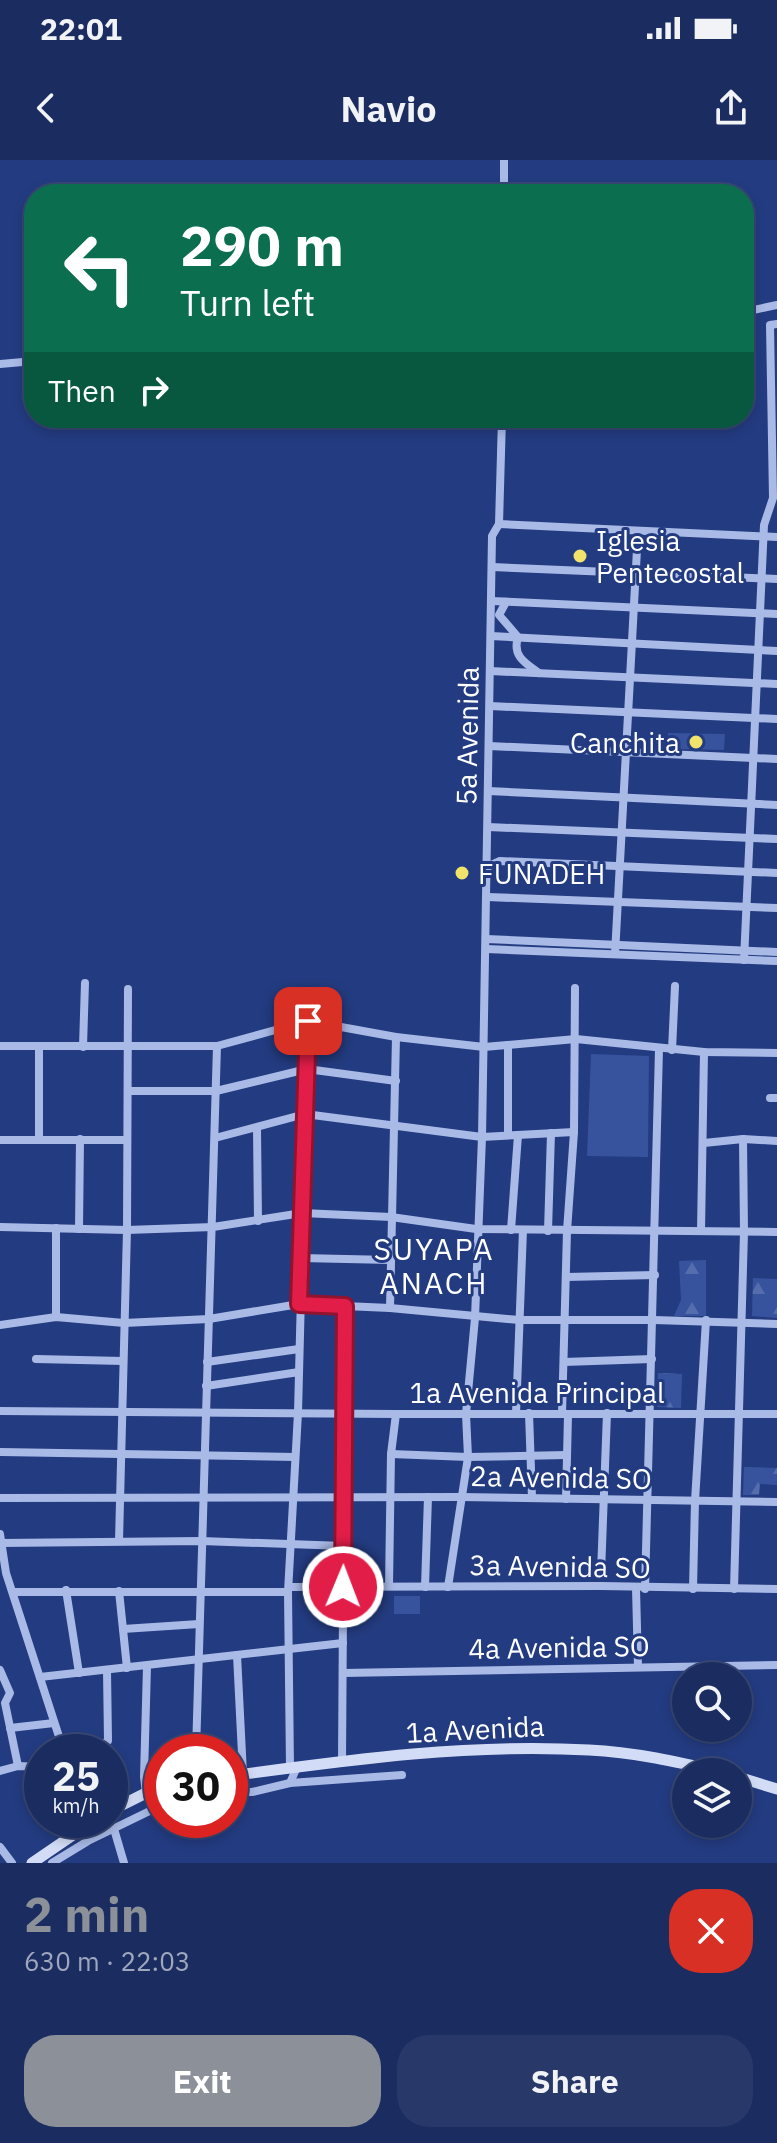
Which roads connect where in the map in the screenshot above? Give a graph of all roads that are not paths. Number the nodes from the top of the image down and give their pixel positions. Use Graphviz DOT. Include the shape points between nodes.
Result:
graph roads {
  1 [pos="504,160"];
  2 [pos="504,184"];
  3 [pos="777,305"];
  4 [pos="754,310"];
  5 [pos="777,324"];
  6 [pos="24,362"];
  7 [pos="0,364"];
  8 [pos="502,428"];
  9 [pos="499,524"];
  10 [pos="638,531"];
  11 [pos="764,536"];
  12 [pos="777,537"];
  13 [pos="492,567"];
  14 [pos="635,573"];
  15 [pos="762,578"];
  16 [pos="777,579"];
  17 [pos="491,601"];
  18 [pos="506,602"];
  19 [pos="634,606"];
  20 [pos="761,613"];
  21 [pos="777,614"];
  22 [pos="491,636"];
  23 [pos="518,637"];
  24 [pos="632,644"];
  25 [pos="759,648"];
  26 [pos="777,651"];
  27 [pos="517,654"];
  28 [pos="490,671"];
  29 [pos="504,672"];
  30 [pos="540,673"];
  31 [pos="630,678"];
  32 [pos="757,683"];
  33 [pos="777,684"];
  34 [pos="490,706"];
  35 [pos="628,713"];
  36 [pos="756,718"];
  37 [pos="777,719"];
  38 [pos="489,746"];
  39 [pos="626,753"];
  40 [pos="754,758"];
  41 [pos="777,759"];
  42 [pos="488,791"];
  43 [pos="623,796"];
  44 [pos="752,804"];
  45 [pos="777,805"];
  46 [pos="488,827"];
  47 [pos="622,831"];
  48 [pos="750,837"];
  49 [pos="777,839"];
  50 [pos="487,867"];
  51 [pos="620,867"];
  52 [pos="749,872"];
  53 [pos="777,873"];
  54 [pos="487,897"];
  55 [pos="618,902"];
  56 [pos="747,907"];
  57 [pos="777,908"];
  58 [pos="486,944"];
  59 [pos="615,949"];
  60 [pos="777,952"];
  61 [pos="745,955"];
  62 [pos="777,961"];
  63 [pos="85,983"];
  64 [pos="675,986"];
  65 [pos="575,988"];
  66 [pos="128,989"];
  67 [pos="308,1021"];
  68 [pos="396,1037"];
  69 [pos="576,1039"];
  70 [pos="508,1045"];
  71 [pos="0,1046"];
  72 [pos="39,1046"];
  73 [pos="217,1046"];
  74 [pos="83,1047"];
  75 [pos="129,1047"];
  76 [pos="484,1047"];
  77 [pos="659,1049"];
  78 [pos="672,1050"];
  79 [pos="704,1052"];
  80 [pos="777,1053"];
  81 [pos="307,1069"];
  82 [pos="396,1081"];
  83 [pos="128,1091"];
  84 [pos="216,1091"];
  85 [pos="305,1114"];
  86 [pos="395,1126"];
  87 [pos="257,1128"];
  88 [pos="574,1132"];
  89 [pos="551,1133"];
  90 [pos="513,1135"];
  91 [pos="482,1137"];
  92 [pos="215,1138"];
  93 [pos="80,1139"];
  94 [pos="743,1139"];
  95 [pos="0,1140"];
  96 [pos="39,1140"];
  97 [pos="126,1140"];
  98 [pos="777,1141"];
  99 [pos="704,1143"];
  100 [pos="302,1213"];
  101 [pos="391,1217"];
  102 [pos="258,1221"];
  103 [pos="0,1227"];
  104 [pos="213,1227"];
  105 [pos="56,1228"];
  106 [pos="79,1229"];
  107 [pos="476,1229"];
  108 [pos="127,1230"];
  109 [pos="511,1230"];
  110 [pos="523,1230"];
  111 [pos="655,1230"];
  112 [pos="548,1231"];
  113 [pos="567,1231"];
  114 [pos="701,1231"];
  115 [pos="744,1232"];
  116 [pos="777,1232"];
  117 [pos="301,1258"];
  118 [pos="391,1260"];
  119 [pos="655,1275"];
  120 [pos="566,1277"];
  121 [pos="299,1304"];
  122 [pos="345,1306"];
  123 [pos="390,1308"];
  124 [pos="56,1317"];
  125 [pos="475,1318"];
  126 [pos="209,1319"];
  127 [pos="519,1320"];
  128 [pos="654,1320"];
  129 [pos="706,1320"];
  130 [pos="565,1321"];
  131 [pos="740,1322"];
  132 [pos="124,1323"];
  133 [pos="777,1324"];
  134 [pos="0,1325"];
  135 [pos="299,1349"];
  136 [pos="36,1359"];
  137 [pos="652,1359"];
  138 [pos="123,1361"];
  139 [pos="207,1362"];
  140 [pos="564,1362"];
  141 [pos="299,1372"];
  142 [pos="206,1386"];
  143 [pos="0,1411"];
  144 [pos="123,1411"];
  145 [pos="205,1412"];
  146 [pos="298,1413"];
  147 [pos="529,1413"];
  148 [pos="607,1413"];
  149 [pos="651,1413"];
  150 [pos="701,1413"];
  151 [pos="738,1413"];
  152 [pos="345,1414"];
  153 [pos="396,1414"];
  154 [pos="466,1414"];
  155 [pos="516,1414"];
  156 [pos="565,1414"];
  157 [pos="777,1414"];
  158 [pos="0,1452"];
  159 [pos="122,1454"];
  160 [pos="391,1454"];
  161 [pos="530,1454"];
  162 [pos="566,1455"];
  163 [pos="204,1456"];
  164 [pos="295,1457"];
  165 [pos="468,1457"];
  166 [pos="121,1496"];
  167 [pos="203,1497"];
  168 [pos="391,1497"];
  169 [pos="428,1497"];
  170 [pos="461,1497"];
  171 [pos="0,1498"];
  172 [pos="532,1498"];
  173 [pos="293,1499"];
  174 [pos="344,1499"];
  175 [pos="566,1499"];
  176 [pos="604,1499"];
  177 [pos="649,1501"];
  178 [pos="695,1501"];
  179 [pos="736,1502"];
  180 [pos="777,1502"];
  181 [pos="0,1534"];
  182 [pos="119,1541"];
  183 [pos="201,1541"];
  184 [pos="0,1543"];
  185 [pos="292,1544"];
  186 [pos="344,1546"];
  187 [pos="3,1573"];
  188 [pos="601,1573"];
  189 [pos="389,1586"];
  190 [pos="343,1587"];
  191 [pos="425,1587"];
  192 [pos="448,1587"];
  193 [pos="641,1588"];
  194 [pos="693,1589"];
  195 [pos="734,1589"];
  196 [pos="777,1589"];
  197 [pos="66,1590"];
  198 [pos="289,1590"];
  199 [pos="119,1591"];
  200 [pos="200,1591"];
  201 [pos="14,1592"];
  202 [pos="199,1624"];
  203 [pos="123,1629"];
  204 [pos="343,1643"];
  205 [pos="288,1650"];
  206 [pos="237,1655"];
  207 [pos="197,1659"];
  208 [pos="777,1665"];
  209 [pos="147,1666"];
  210 [pos="638,1667"];
  211 [pos="127,1668"];
  212 [pos="0,1670"];
  213 [pos="107,1670"];
  214 [pos="79,1673"];
  215 [pos="343,1673"];
  216 [pos="40,1677"];
  217 [pos="54,1723"];
  218 [pos="10,1728"];
  219 [pos="58,1734"];
  220 [pos="108,1734"];
  221 [pos="145,1734"];
  222 [pos="196,1734"];
  223 [pos="241,1734"];
  224 [pos="342,1763"];
  225 [pos="672,1763"];
  226 [pos="18,1766"];
  227 [pos="24,1766"];
  228 [pos="294,1768"];
  229 [pos="0,1771"];
  230 [pos="248,1773"];
  231 [pos="402,1775"];
  232 [pos="752,1781"];
  233 [pos="290,1783"];
  234 [pos="777,1789"];
  235 [pos="248,1792"];
  236 [pos="67,1838"];
  237 [pos="98,1838"];
  238 [pos="117,1838"];
  239 [pos="0,1847"];
  240 [pos="56,1862"];
  241 [pos="12,1863"];
  242 [pos="32,1863"];
  243 [pos="124,1863"];
  1 -- 2 [label="street"];
  3 -- 4 [label="street"];
  5 -- 11 [label="street" via="770,325 773,498"];
  6 -- 7 [label="street"];
  8 -- 9 [label="street, 5a Avenida"];
  9 -- 10 [label="street"];
  9 -- 13 [label="street, 5a Avenida" via="492,536"];
  10 -- 11 [label="street"];
  10 -- 14 [label="street"];
  11 -- 12 [label="street"];
  11 -- 15 [label="street"];
  13 -- 14 [label="street"];
  13 -- 17 [label="street, 5a Avenida"];
  14 -- 15 [label="street"];
  14 -- 19 [label="street"];
  15 -- 16 [label="street"];
  15 -- 20 [label="street"];
  17 -- 18 [label="street"];
  17 -- 22 [label="street, 5a Avenida"];
  18 -- 19 [label="street"];
  18 -- 23 [label="street" via="499,615"];
  19 -- 20 [label="street"];
  19 -- 24 [label="street"];
  20 -- 21 [label="street"];
  20 -- 25 [label="street"];
  22 -- 23 [label="street"];
  22 -- 28 [label="street, 5a Avenida"];
  23 -- 24 [label="street"];
  23 -- 27 [label="street"];
  24 -- 25 [label="street"];
  24 -- 31 [label="street"];
  25 -- 26 [label="street"];
  25 -- 32 [label="street"];
  27 -- 29 [label="street"];
  27 -- 30 [label="street"];
  28 -- 29 [label="street"];
  28 -- 34 [label="street, 5a Avenida"];
  29 -- 30 [label="street"];
  30 -- 31 [label="street"];
  31 -- 32 [label="street"];
  31 -- 35 [label="street"];
  32 -- 33 [label="street"];
  32 -- 36 [label="street"];
  34 -- 35 [label="street"];
  34 -- 38 [label="street, 5a Avenida"];
  35 -- 36 [label="street"];
  35 -- 39 [label="street"];
  36 -- 37 [label="street"];
  36 -- 40 [label="street"];
  38 -- 39 [label="street"];
  38 -- 42 [label="street, 5a Avenida"];
  39 -- 40 [label="street"];
  39 -- 43 [label="street"];
  40 -- 41 [label="street"];
  40 -- 44 [label="street"];
  42 -- 43 [label="street"];
  42 -- 46 [label="street, 5a Avenida"];
  43 -- 44 [label="street"];
  43 -- 47 [label="street"];
  44 -- 45 [label="street"];
  44 -- 48 [label="street"];
  46 -- 47 [label="street"];
  46 -- 50 [label="street, 5a Avenida"];
  47 -- 48 [label="street"];
  47 -- 51 [label="street"];
  48 -- 49 [label="street"];
  48 -- 52 [label="street"];
  50 -- 51 [label="street" via="500,861"];
  50 -- 54 [label="street, 5a Avenida"];
  51 -- 52 [label="street"];
  51 -- 55 [label="street"];
  52 -- 53 [label="street"];
  52 -- 56 [label="street"];
  54 -- 55 [label="street"];
  54 -- 58 [label="street, 5a Avenida"];
  55 -- 56 [label="street"];
  55 -- 59 [label="street"];
  56 -- 57 [label="street"];
  56 -- 61 [label="street"];
  58 -- 59 [label="street"];
  58 -- 76 [label="street, 5a Avenida"];
  59 -- 61 [label="street"];
  60 -- 61 [label="street"];
  61 -- 62 [label="street"];
  63 -- 74 [label="street"];
  64 -- 78 [label="street"];
  65 -- 69 [label="street"];
  66 -- 75 [label="street"];
  67 -- 68 [label="street"];
  67 -- 73 [label="street"];
  67 -- 81 [label="street"];
  68 -- 76 [label="street"];
  68 -- 82 [label="street"];
  69 -- 70 [label="street"];
  69 -- 77 [label="street"];
  69 -- 88 [label="street"];
  70 -- 76 [label="street"];
  70 -- 90 [label="street"];
  71 -- 72 [label="street"];
  72 -- 74 [label="street"];
  72 -- 96 [label="street"];
  73 -- 75 [label="street"];
  73 -- 84 [label="street"];
  74 -- 75 [label="street"];
  75 -- 83 [label="street"];
  76 -- 91 [label="street, 5a Avenida"];
  77 -- 78 [label="street"];
  77 -- 111 [label="street"];
  78 -- 79 [label="street"];
  79 -- 80 [label="street"];
  79 -- 99 [label="street"];
  81 -- 82 [label="street"];
  81 -- 84 [label="street"];
  81 -- 85 [label="street"];
  82 -- 86 [label="street"];
  83 -- 84 [label="street"];
  83 -- 97 [label="street"];
  84 -- 92 [label="street"];
  85 -- 86 [label="street"];
  85 -- 87 [label="street"];
  85 -- 100 [label="street"];
  86 -- 91 [label="street"];
  86 -- 101 [label="street"];
  87 -- 92 [label="street"];
  87 -- 102 [label="street"];
  88 -- 89 [label="street"];
  88 -- 113 [label="street"];
  89 -- 90 [label="street"];
  89 -- 112 [label="street"];
  90 -- 91 [label="street"];
  90 -- 109 [label="street"];
  91 -- 107 [label="street, 5a Avenida"];
  92 -- 104 [label="street"];
  93 -- 96 [label="street"];
  93 -- 97 [label="street"];
  93 -- 106 [label="street"];
  94 -- 98 [label="street"];
  94 -- 99 [label="street"];
  94 -- 115 [label="street"];
  95 -- 96 [label="street"];
  97 -- 108 [label="street"];
  99 -- 114 [label="street"];
  100 -- 101 [label="street"];
  100 -- 102 [label="street"];
  100 -- 117 [label="street"];
  101 -- 107 [label="street"];
  101 -- 118 [label="street"];
  102 -- 104 [label="street"];
  103 -- 105 [label="street"];
  104 -- 108 [label="street"];
  104 -- 126 [label="street"];
  105 -- 106 [label="street"];
  105 -- 124 [label="street"];
  106 -- 108 [label="street"];
  107 -- 109 [label="street"];
  107 -- 125 [label="street, 5a Avenida"];
  108 -- 132 [label="street"];
  109 -- 110 [label="street"];
  110 -- 112 [label="street"];
  110 -- 127 [label="street"];
  111 -- 113 [label="street"];
  111 -- 114 [label="street"];
  111 -- 119 [label="street"];
  112 -- 113 [label="street"];
  113 -- 120 [label="street"];
  114 -- 115 [label="street"];
  115 -- 116 [label="street"];
  115 -- 131 [label="street"];
  117 -- 118 [label="street"];
  117 -- 121 [label="street"];
  118 -- 123 [label="street"];
  119 -- 120 [label="street"];
  119 -- 128 [label="street"];
  120 -- 130 [label="street"];
  121 -- 122 [label="street"];
  121 -- 126 [label="street"];
  121 -- 135 [label="street"];
  122 -- 123 [label="street"];
  122 -- 152 [label="street"];
  123 -- 125 [label="street"];
  124 -- 132 [label="street"];
  124 -- 134 [label="street"];
  125 -- 127 [label="street"];
  125 -- 154 [label="street, 5a Avenida"];
  126 -- 132 [label="street"];
  126 -- 139 [label="street"];
  127 -- 130 [label="street"];
  127 -- 155 [label="street"];
  128 -- 129 [label="street"];
  128 -- 130 [label="street"];
  128 -- 137 [label="street"];
  129 -- 131 [label="street"];
  129 -- 150 [label="street"];
  130 -- 140 [label="street"];
  131 -- 133 [label="street"];
  131 -- 151 [label="street"];
  132 -- 138 [label="street"];
  135 -- 139 [label="street"];
  135 -- 141 [label="street"];
  136 -- 138 [label="street"];
  137 -- 140 [label="street"];
  137 -- 149 [label="street"];
  138 -- 144 [label="street"];
  139 -- 142 [label="street"];
  140 -- 156 [label="street"];
  141 -- 142 [label="street"];
  141 -- 146 [label="street"];
  142 -- 145 [label="street"];
  143 -- 144 [label="street, 1a Avenida Principal"];
  144 -- 145 [label="street, 1a Avenida Principal"];
  144 -- 159 [label="street"];
  145 -- 146 [label="street, 1a Avenida Principal"];
  145 -- 163 [label="street"];
  146 -- 152 [label="street, 1a Avenida Principal"];
  146 -- 164 [label="street"];
  147 -- 155 [label="street, 1a Avenida Principal"];
  147 -- 156 [label="street, 1a Avenida Principal"];
  147 -- 161 [label="street"];
  148 -- 149 [label="street, 1a Avenida Principal"];
  148 -- 156 [label="street, 1a Avenida Principal"];
  148 -- 176 [label="street"];
  149 -- 150 [label="street, 1a Avenida Principal"];
  149 -- 177 [label="street"];
  150 -- 151 [label="street, 1a Avenida Principal"];
  150 -- 178 [label="street"];
  151 -- 157 [label="street, 1a Avenida Principal"];
  151 -- 179 [label="street"];
  152 -- 153 [label="street, 1a Avenida Principal"];
  152 -- 174 [label="street"];
  153 -- 154 [label="street, 1a Avenida Principal"];
  153 -- 160 [label="street"];
  154 -- 155 [label="street, 1a Avenida Principal"];
  154 -- 165 [label="street, 5a Avenida"];
  156 -- 162 [label="street"];
  158 -- 159 [label="street"];
  159 -- 163 [label="street"];
  159 -- 166 [label="street"];
  160 -- 165 [label="street"];
  160 -- 168 [label="street"];
  161 -- 162 [label="street"];
  161 -- 165 [label="street"];
  161 -- 172 [label="street"];
  162 -- 175 [label="street"];
  163 -- 164 [label="street"];
  163 -- 167 [label="street"];
  164 -- 173 [label="street"];
  165 -- 170 [label="street, 5a Avenida"];
  166 -- 167 [label="street, 2a Avenida SO"];
  166 -- 171 [label="street, 2a Avenida SO"];
  166 -- 182 [label="street"];
  167 -- 173 [label="street, 2a Avenida SO"];
  167 -- 183 [label="street"];
  168 -- 169 [label="street, 2a Avenida SO"];
  168 -- 174 [label="street, 2a Avenida SO"];
  168 -- 189 [label="street"];
  169 -- 170 [label="street, 2a Avenida SO"];
  169 -- 191 [label="street"];
  170 -- 172 [label="street, 2a Avenida SO"];
  170 -- 192 [label="street, 5a Avenida"];
  172 -- 175 [label="street, 2a Avenida SO"];
  173 -- 174 [label="street, 2a Avenida SO"];
  173 -- 185 [label="street"];
  174 -- 186 [label="street"];
  175 -- 176 [label="street, 2a Avenida SO"];
  176 -- 177 [label="street, 2a Avenida SO"];
  176 -- 188 [label="street"];
  177 -- 178 [label="street, 2a Avenida SO"];
  177 -- 193 [label="street"];
  178 -- 179 [label="street, 2a Avenida SO"];
  178 -- 194 [label="street"];
  179 -- 180 [label="street, 2a Avenida SO"];
  179 -- 195 [label="street"];
  181 -- 184 [label="street"];
  182 -- 183 [label="street"];
  182 -- 184 [label="street"];
  183 -- 185 [label="street"];
  183 -- 200 [label="street"];
  184 -- 187 [label="street"];
  185 -- 186 [label="street"];
  185 -- 198 [label="street"];
  186 -- 190 [label="street"];
  187 -- 201 [label="street"];
  189 -- 190 [label="street, 3a Avenida SO"];
  189 -- 191 [label="street, 3a Avenida SO"];
  190 -- 198 [label="street, 3a Avenida SO"];
  190 -- 204 [label="street"];
  191 -- 192 [label="street, 3a Avenida SO"];
  192 -- 193 [label="street, 3a Avenida SO"];
  193 -- 194 [label="street, 3a Avenida SO"];
  193 -- 210 [label="street"];
  194 -- 195 [label="street, 3a Avenida SO"];
  195 -- 196 [label="street, 3a Avenida SO"];
  197 -- 199 [label="street, 3a Avenida SO"];
  197 -- 201 [label="street, 3a Avenida SO"];
  197 -- 214 [label="street"];
  198 -- 200 [label="street, 3a Avenida SO"];
  198 -- 205 [label="street"];
  199 -- 200 [label="street, 3a Avenida SO"];
  199 -- 203 [label="street"];
  200 -- 202 [label="street"];
  201 -- 216 [label="street"];
  202 -- 203 [label="street"];
  202 -- 207 [label="street"];
  203 -- 211 [label="street"];
  204 -- 205 [label="street"];
  204 -- 215 [label="street"];
  205 -- 206 [label="street"];
  205 -- 228 [label="street"];
  206 -- 207 [label="street"];
  206 -- 223 [label="street"];
  207 -- 209 [label="street"];
  207 -- 222 [label="street"];
  208 -- 210 [label="street, 4a Avenida SO"];
  209 -- 211 [label="street"];
  209 -- 221 [label="street"];
  210 -- 215 [label="street, 4a Avenida SO"];
  211 -- 213 [label="street"];
  212 -- 218 [label="street" via="10,1693 5,1703"];
  213 -- 214 [label="street"];
  213 -- 220 [label="street"];
  214 -- 216 [label="street"];
  215 -- 224 [label="street"];
  216 -- 217 [label="street"];
  217 -- 218 [label="street"];
  217 -- 219 [label="street"];
  218 -- 226 [label="street"];
  224 -- 225 [label="street, 1a Avenida" via="448,1751 576,1750"];
  224 -- 228 [label="street, 1a Avenida"];
  226 -- 227 [label="street"];
  226 -- 229 [label="street"];
  228 -- 230 [label="street, 1a Avenida"];
  228 -- 233 [label="street"];
  231 -- 233 [label="street"];
  232 -- 234 [label="street"];
  233 -- 235 [label="street"];
  236 -- 242 [label="street"];
  237 -- 240 [label="street"];
  238 -- 243 [label="street"];
  239 -- 241 [label="street"];
}
